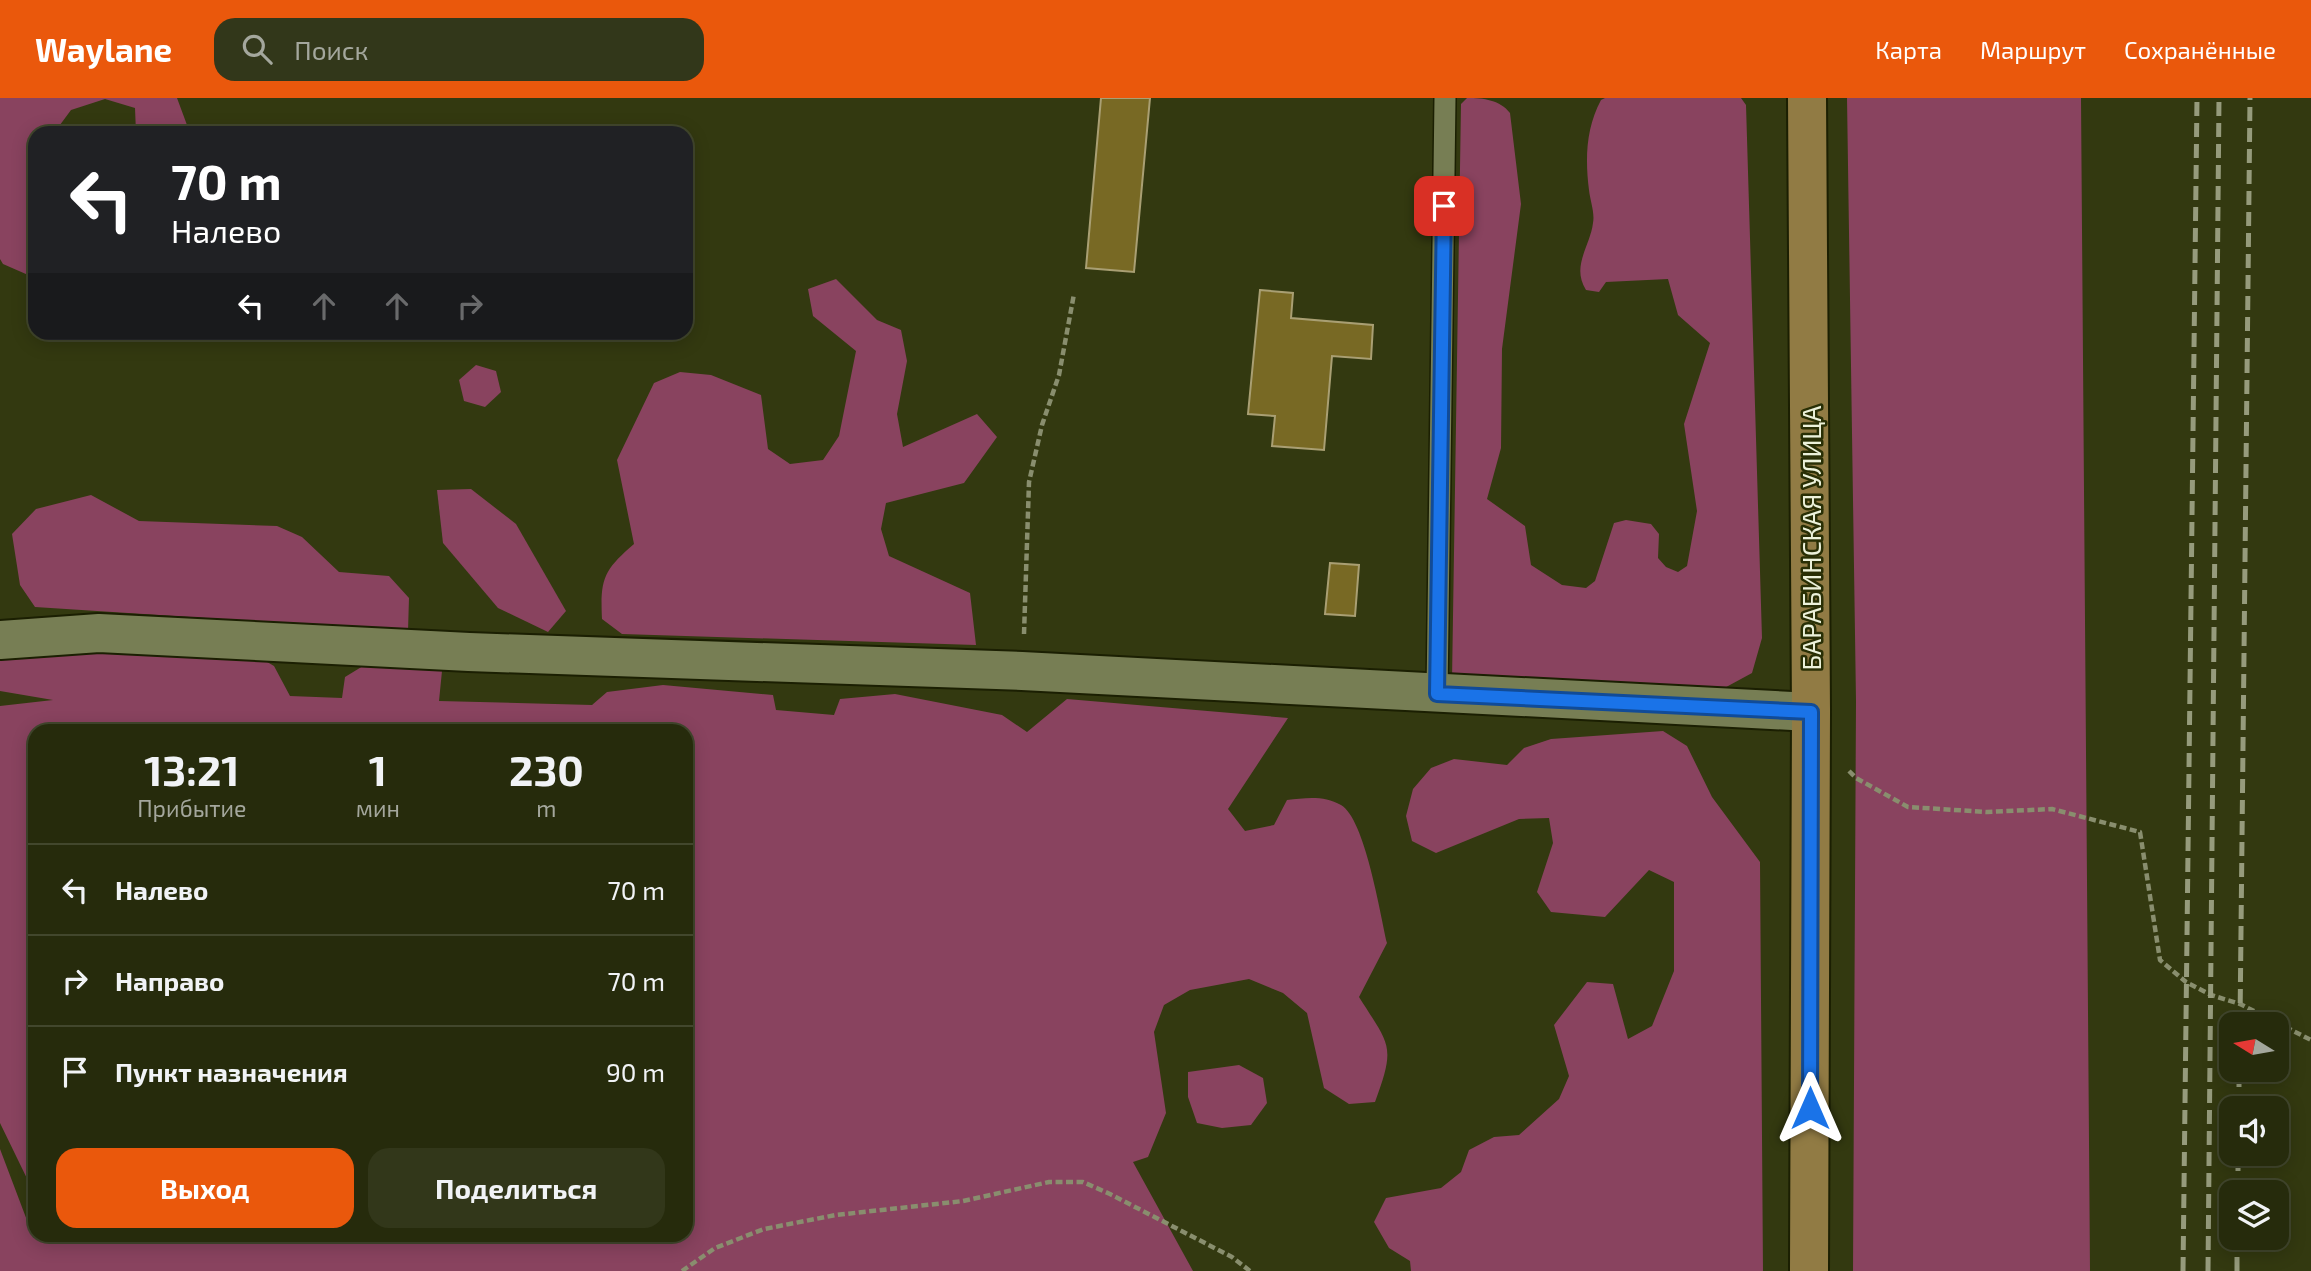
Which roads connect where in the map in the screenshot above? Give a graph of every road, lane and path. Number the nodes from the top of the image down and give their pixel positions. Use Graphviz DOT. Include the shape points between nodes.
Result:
graph roads {
  1 [pos="1445,98"];
  2 [pos="1807,98"];
  3 [pos="1074,294"];
  4 [pos="0,640"];
  5 [pos="1022,671"];
  6 [pos="1437,694"];
  7 [pos="1811,720"];
  8 [pos="2311,1040"];
  9 [pos="682,1271"];
  10 [pos="1250,1271"];
  11 [pos="1809,1271"];
  1 -- 6 [label="lane"];
  2 -- 7 [label="main road, БАРАБИНСКАЯ УЛИЦА"];
  3 -- 5 [label="path" via="1059,375 1030,482"];
  4 -- 5 [label="street" via="99,633 469,652"];
  5 -- 6 [label="street"];
  6 -- 7 [label="street"];
  7 -- 8 [label="path" via="1856,778 1908,807 2052,810 2140,832 2160,960 2186,982"];
  7 -- 11 [label="main road, БАРАБИНСКАЯ УЛИЦА"];
  9 -- 10 [label="path" via="715,1248 764,1229 836,1215 963,1201 1049,1182 1083,1182 1232,1257"];
}
